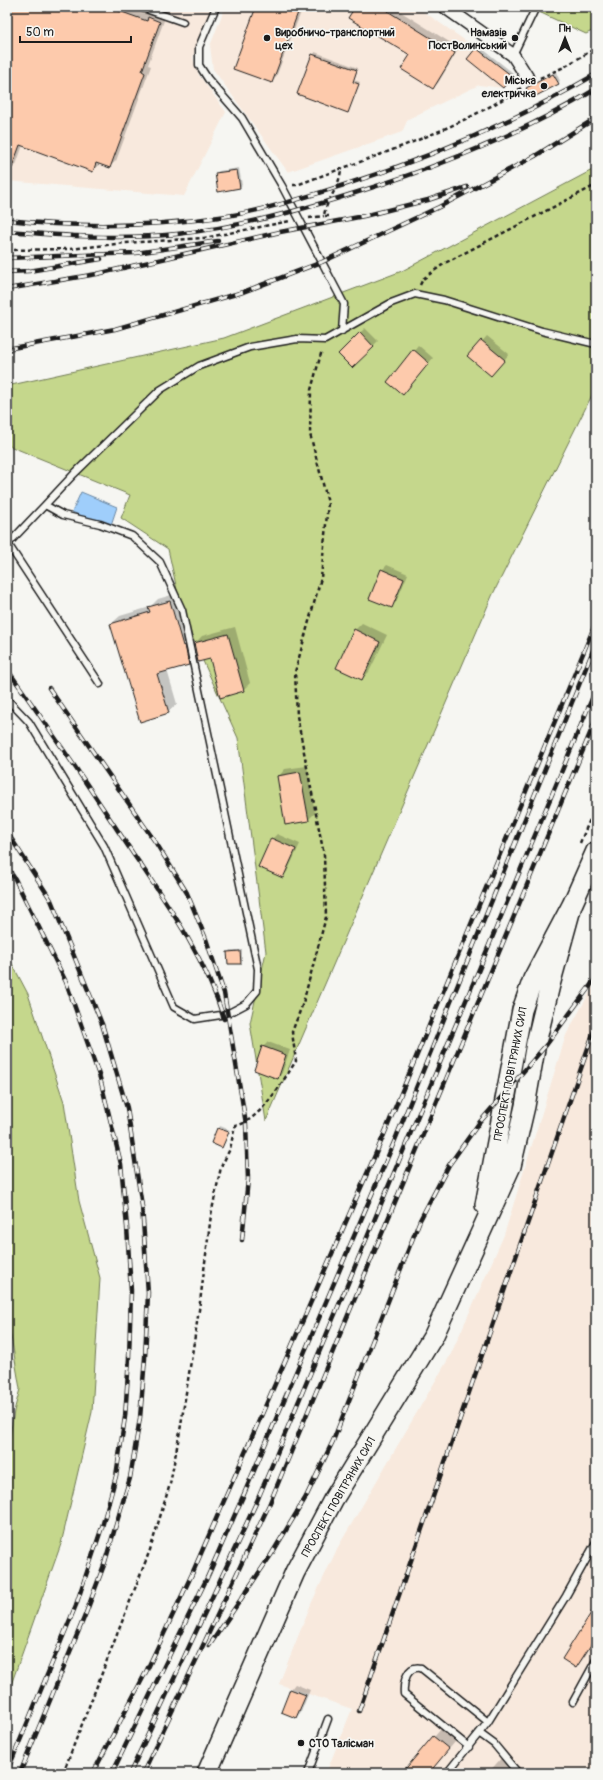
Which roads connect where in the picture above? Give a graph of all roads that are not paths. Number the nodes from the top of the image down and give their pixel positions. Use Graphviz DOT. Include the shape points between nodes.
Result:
graph roads {
  1 [pos="140,7"];
  2 [pos="216,7"];
  3 [pos="445,7"];
  4 [pos="536,7"];
  5 [pos="183,22"];
  6 [pos="513,55"];
  7 [pos="530,81"];
  8 [pos="342,331"];
  9 [pos="596,344"];
  10 [pos="45,506"];
  11 [pos="100,684"];
  12 [pos="7,699"];
  13 [pos="596,851"];
  14 [pos="596,1542"];
  15 [pos="596,1660"];
  16 [pos="573,1702"];
  17 [pos="328,1719"];
  18 [pos="488,1722"];
  19 [pos="480,1733"];
  20 [pos="469,1747"];
  21 [pos="207,1773"];
  22 [pos="308,1773"];
  23 [pos="447,1773"];
  24 [pos="518,1773"];
  1 -- 5 [label="lane"];
  2 -- 8 [label="lane" via="199,47 199,65 242,118 279,181 344,304"];
  3 -- 6 [label="street"];
  4 -- 6 [label="lane"];
  6 -- 7 [label="street"];
  8 -- 9 [label="lane" via="391,303 415,294"];
  8 -- 10 [label="lane" via="325,340 298,339 250,347 199,366 160,390"];
  10 -- 11 [label="lane" via="8,544"];
  10 -- 12 [label="lane" via="63,515 100,524 132,536 160,562 182,610 258,969 257,991 246,1004 227,1014 195,1019 174,1007 104,846 29,722"];
  13 -- 21 [label="main road, ПРОСПЕКТ ПОВІТРЯНИХ СИЛ" via="572,905 533,979 522,1010 482,1228 434,1335 333,1500 295,1572"];
  14 -- 18 [label="lane" via="566,1596"];
  15 -- 16 [label="lane"];
  17 -- 22 [label="lane"];
  18 -- 19 [label="lane"];
  18 -- 20 [label="lane" via="421,1668 411,1669 404,1685 404,1694"];
  19 -- 20 [label="lane"];
  19 -- 24 [label="lane" via="494,1744"];
  20 -- 23 [label="lane"];
}
